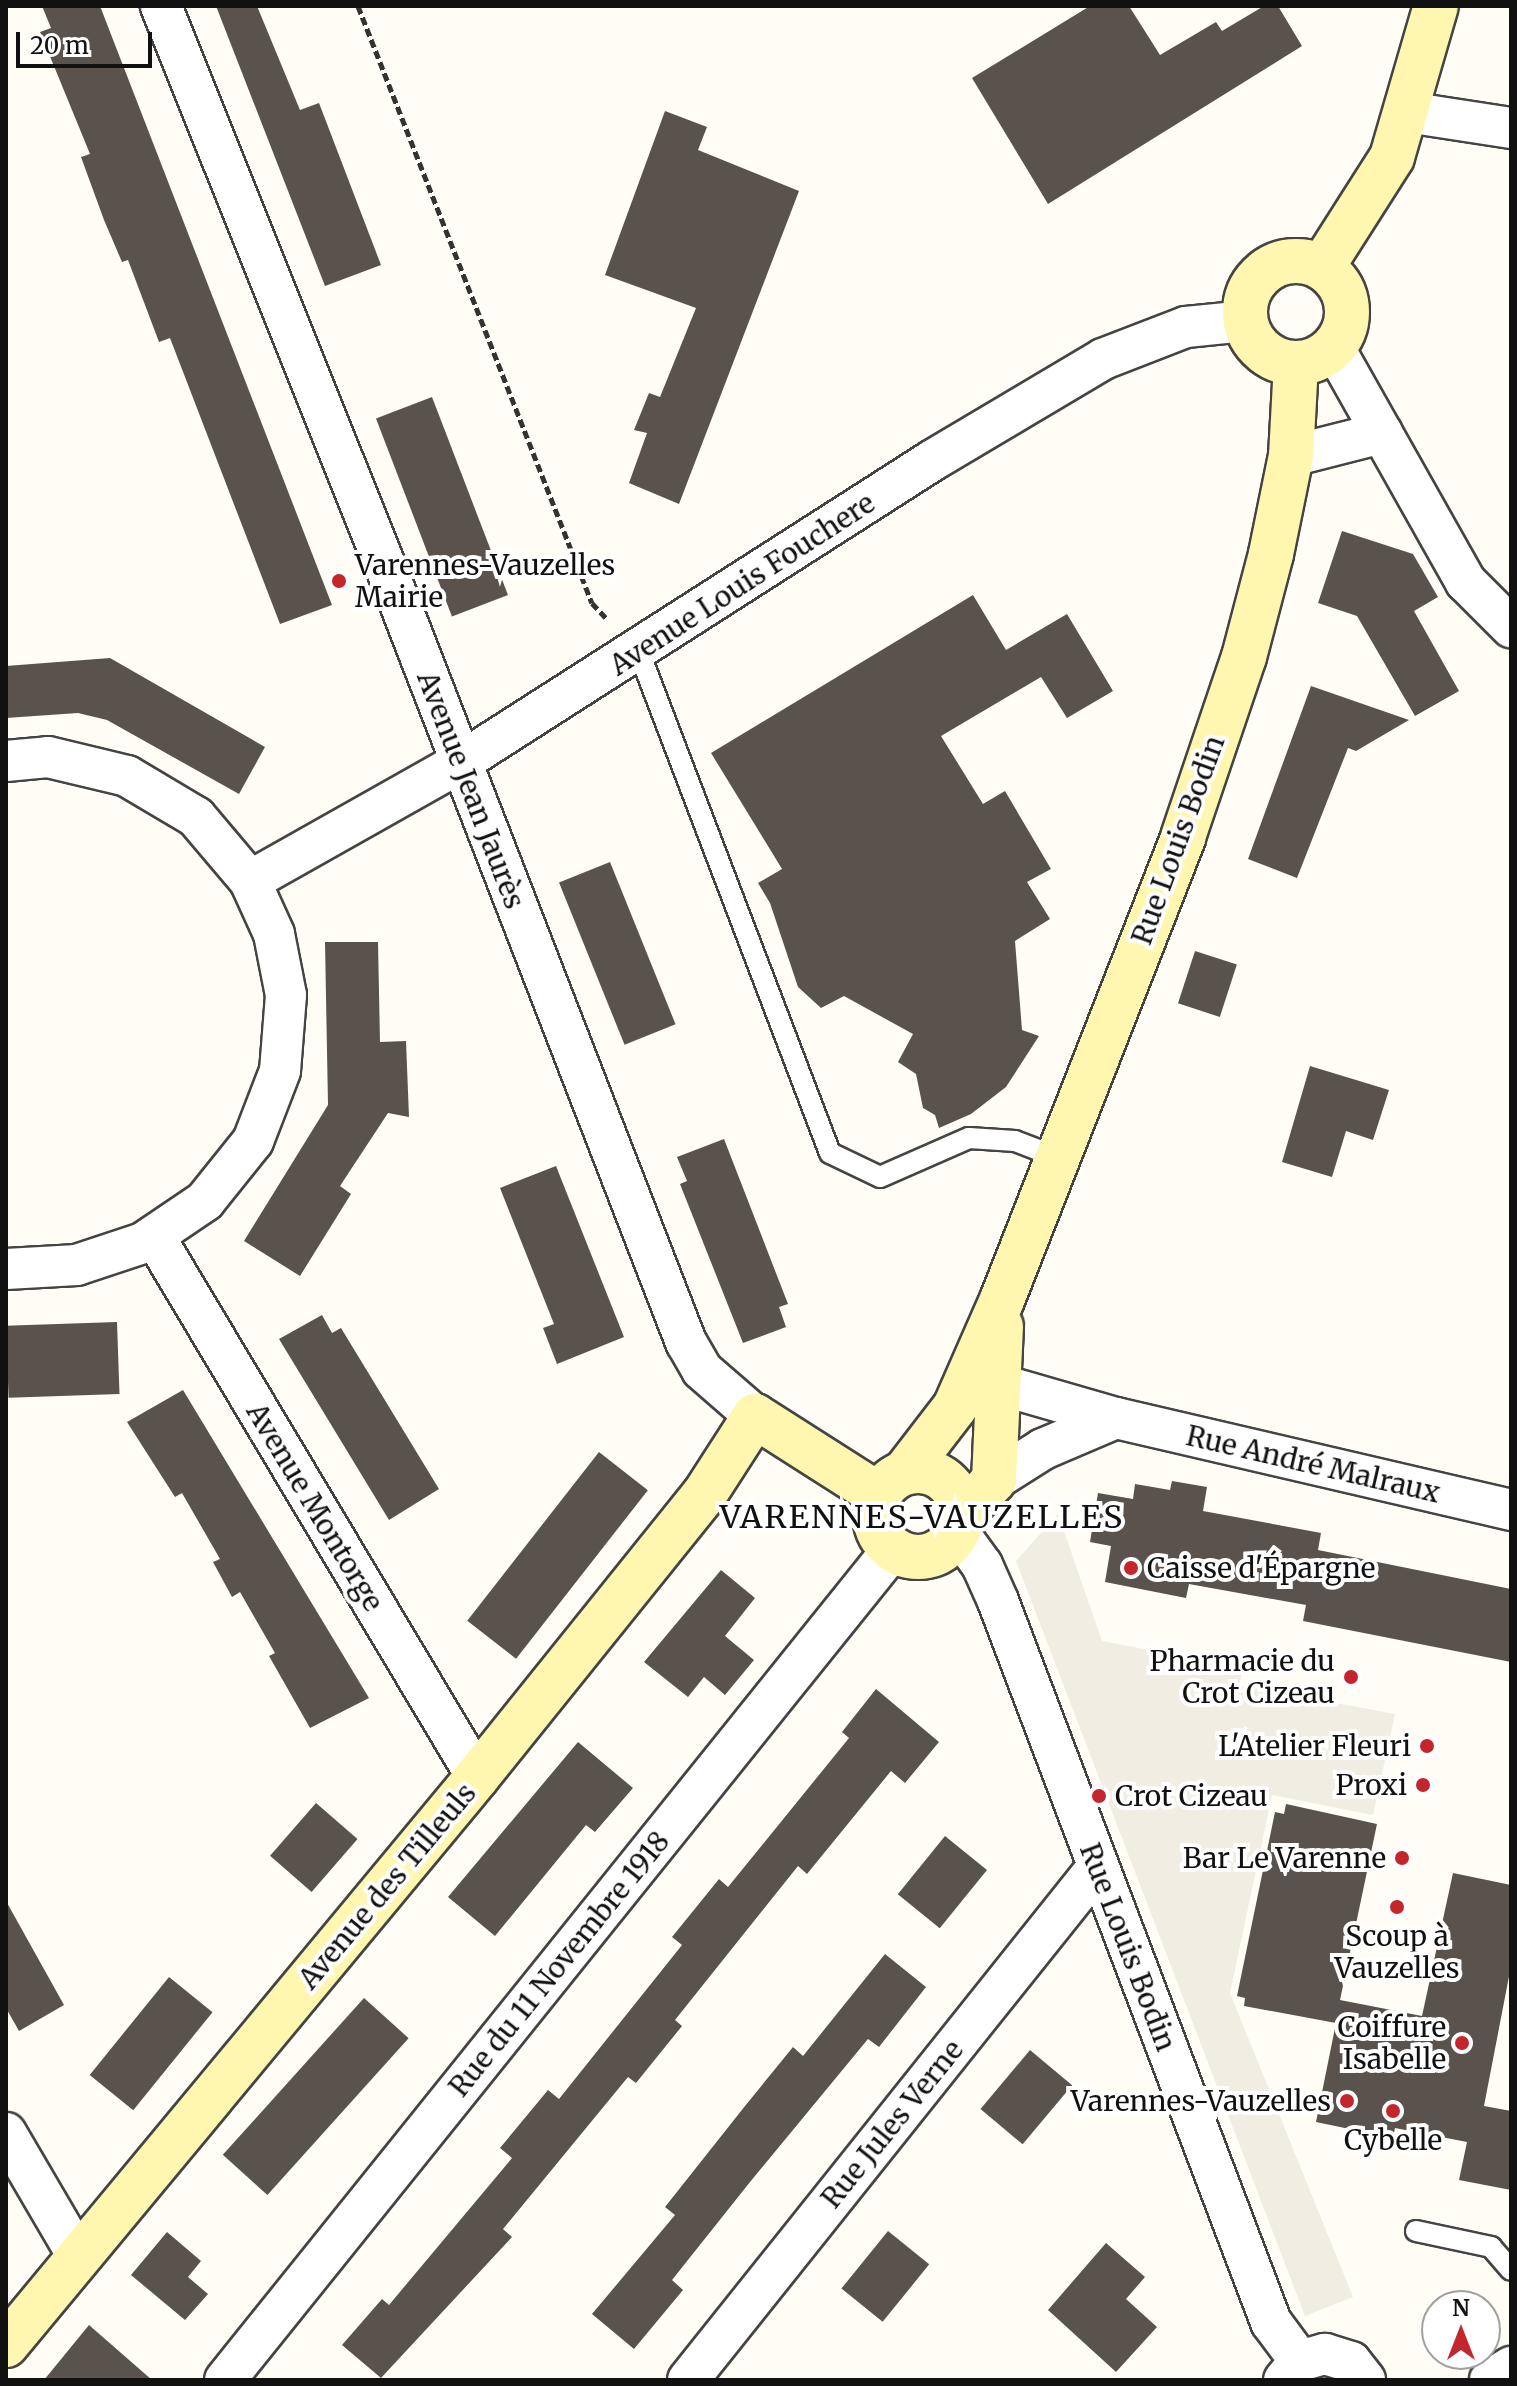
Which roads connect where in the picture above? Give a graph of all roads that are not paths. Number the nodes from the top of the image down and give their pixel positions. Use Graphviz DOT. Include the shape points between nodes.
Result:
graph roads {
  1 [pos="161,6"];
  2 [pos="1436,6"];
  3 [pos="1407,112"];
  4 [pos="1511,128"];
  5 [pos="1322,267"];
  6 [pos="1245,321"];
  7 [pos="1315,356"];
  8 [pos="1382,433"];
  9 [pos="1291,456"];
  10 [pos="1511,627"];
  11 [pos="639,652"];
  12 [pos="6,761"];
  13 [pos="461,762"];
  14 [pos="250,881"];
  15 [pos="1057,1157"];
  16 [pos="154,1236"];
  17 [pos="6,1269"];
  18 [pos="1002,1300"];
  19 [pos="998,1384"];
  20 [pos="755,1416"];
  21 [pos="1116,1418"];
  22 [pos="994,1480"];
  23 [pos="892,1484"];
  24 [pos="1511,1510"];
  25 [pos="960,1523"];
  26 [pos="893,1549"];
  27 [pos="477,1777"];
  28 [pos="1096,1869"];
  29 [pos="6,2133"];
  30 [pos="1416,2231"];
  31 [pos="79,2258"];
  32 [pos="1511,2270"];
  33 [pos="6,2345"];
  34 [pos="1511,2367"];
  35 [pos="1292,2371"];
  36 [pos="225,2380"];
  37 [pos="688,2380"];
  38 [pos="1365,2380"];
  39 [pos="1490,2380"];
  1 -- 13 [label="street, Avenue Jean Jaurès"];
  2 -- 3 [label="street"];
  3 -- 4 [label="street"];
  3 -- 5 [label="street" via="1392,157"];
  5 -- 6 [label="street" via="1290,261 1261,275 1250,289"];
  5 -- 7 [label="street" via="1335,277 1347,305 1343,335"];
  6 -- 7 [label="street" via="1258,346"];
  6 -- 11 [label="street, Avenue Louis Fouchere" via="1186,327 1103,359 933,460"];
  7 -- 8 [label="street"];
  7 -- 9 [label="street, Rue Louis Bodin"];
  8 -- 9 [label="street"];
  8 -- 10 [label="street" via="1466,582"];
  9 -- 15 [label="street, Rue Louis Bodin" via="1244,657 1183,837"];
  11 -- 13 [label="street, Avenue Louis Fouchere"];
  11 -- 15 [label="lane" via="830,1153 880,1177 969,1138 1015,1141"];
  12 -- 14 [label="street" via="48,757 127,776 196,817"];
  13 -- 14 [label="street, Avenue Louis Fouchere"];
  13 -- 20 [label="street, Avenue Jean Jaurès" via="686,1342 702,1370"];
  14 -- 16 [label="street" via="282,964 286,995 280,1071 253,1141 205,1201"];
  15 -- 18 [label="street, Rue Louis Bodin"];
  16 -- 17 [label="street" via="77,1265"];
  16 -- 27 [label="street, Avenue Montorge"];
  18 -- 19 [label="street, Rue Louis Bodin"];
  18 -- 23 [label="street, Rue Louis Bodin" via="955,1407"];
  19 -- 21 [label="street, Rue André Malraux"];
  19 -- 22 [label="street, Rue Louis Bodin"];
  20 -- 23 [label="street, Avenue Jean Jaurès"];
  20 -- 27 [label="street, Avenue des Tilleuls" via="704,1495"];
  21 -- 22 [label="street" via="1043,1449"];
  21 -- 24 [label="street, Rue André Malraux"];
  22 -- 25 [label="street"];
  23 -- 25 [label="street" via="919,1470 944,1478"];
  23 -- 26 [label="street" via="876,1524"];
  25 -- 26 [label="street" via="949,1545 922,1557"];
  25 -- 28 [label="street, Rue Louis Bodin" via="998,1601"];
  26 -- 36 [label="street, Rue du 11 Novembre 1918"];
  27 -- 31 [label="street, Avenue des Tilleuls"];
  28 -- 35 [label="street, Rue Louis Bodin"];
  28 -- 37 [label="street, Rue Jules Verne"];
  29 -- 31 [label="street"];
  30 -- 32 [label="lane" via="1491,2247"];
  31 -- 33 [label="street, Avenue des Tilleuls"];
  34 -- 39 [label="street"];
  35 -- 38 [label="street" via="1311,2355 1339,2356"];
}
